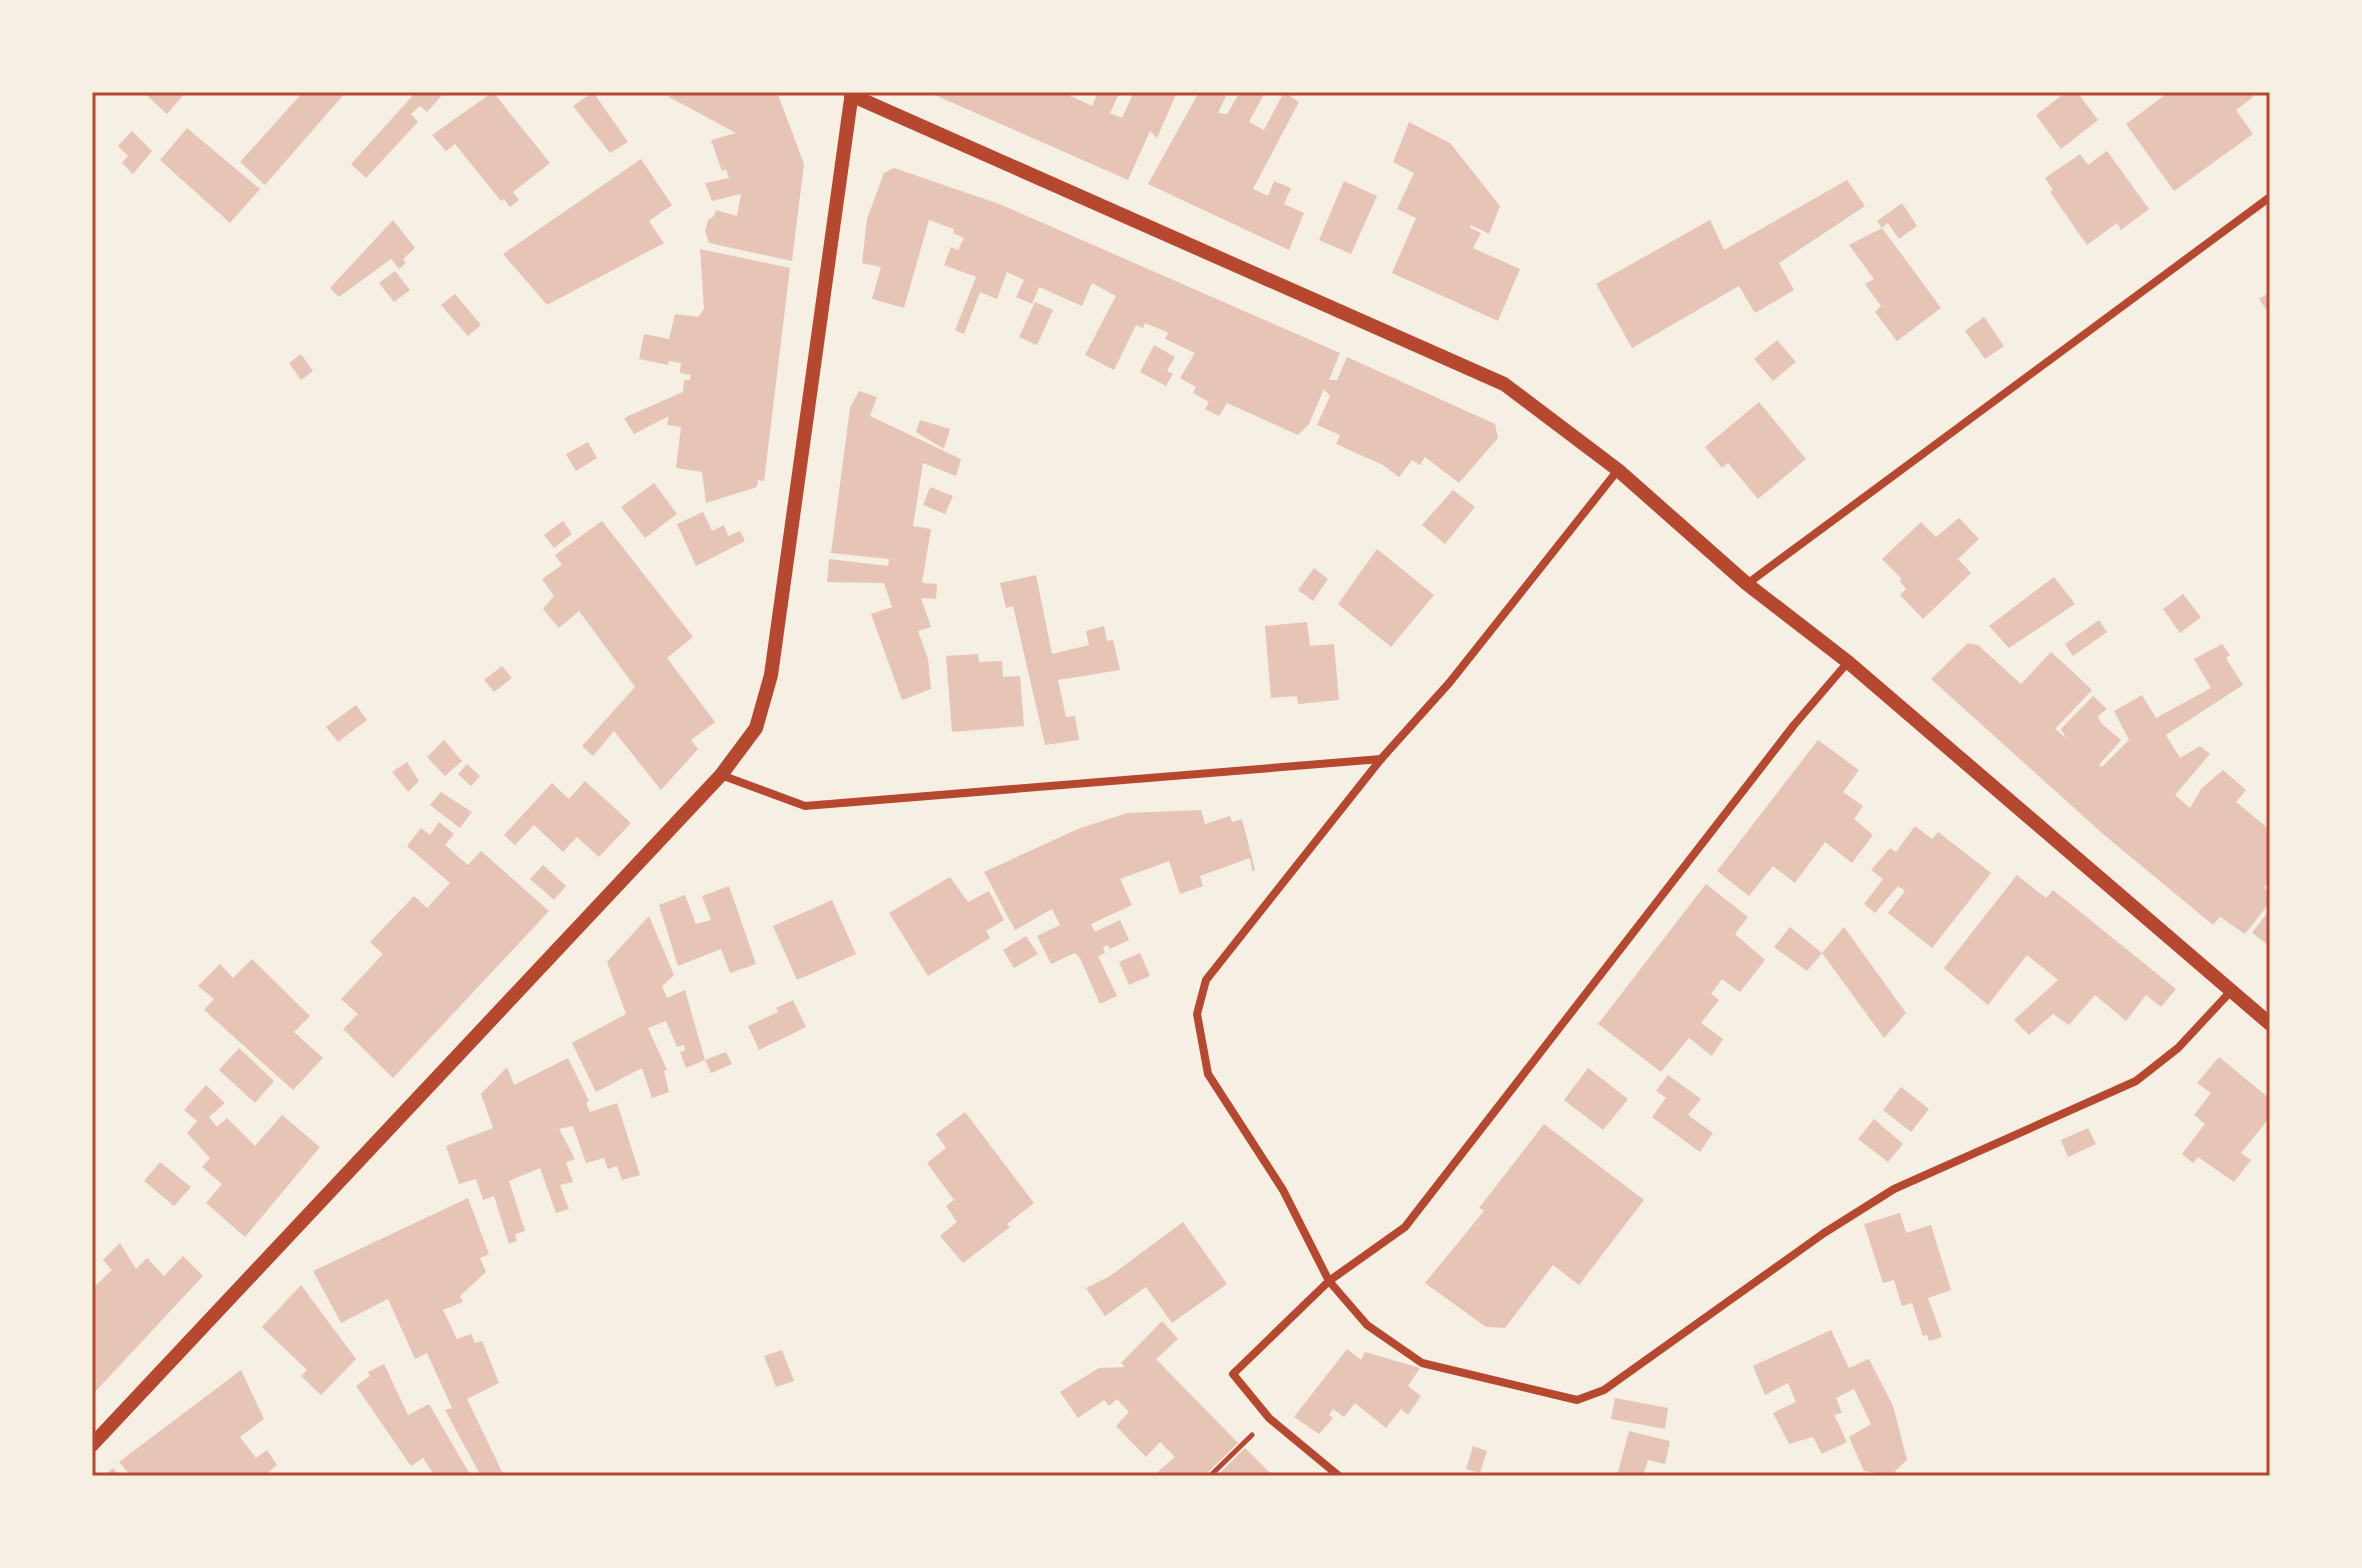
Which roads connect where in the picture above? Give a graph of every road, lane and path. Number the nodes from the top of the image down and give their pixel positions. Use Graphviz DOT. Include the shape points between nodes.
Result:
graph roads {
  1 [pos="850,93"];
  2 [pos="2270,197"];
  3 [pos="1618,470"];
  4 [pos="1747,584"];
  5 [pos="1848,662"];
  6 [pos="1381,759"];
  7 [pos="721,775"];
  8 [pos="2232,990"];
  9 [pos="2270,1024"];
  10 [pos="1329,1281"];
  11 [pos="1269,1418"];
  12 [pos="92,1445"];
  13 [pos="1210,1476"];
  14 [pos="1339,1476"];
  1 -- 3 [label="street" via="1504,384"];
  1 -- 7 [label="street" via="771,675 756,728"];
  2 -- 4 [label="street"];
  3 -- 4 [label="street"];
  3 -- 6 [label="street" via="1450,682"];
  4 -- 5 [label="street"];
  5 -- 8 [label="street"];
  5 -- 10 [label="street" via="1405,1227"];
  6 -- 7 [label="street" via="805,806"];
  6 -- 10 [label="street" via="1206,980 1197,1014 1208,1074 1283,1190"];
  7 -- 12 [label="street"];
  8 -- 9 [label="street"];
  8 -- 10 [label="street" via="2178,1048 2136,1081 1894,1189 1604,1390 1577,1400 1422,1363 1367,1325"];
  10 -- 11 [label="street" via="1233,1374"];
  11 -- 13 [label="path"];
  11 -- 14 [label="street"];
}
